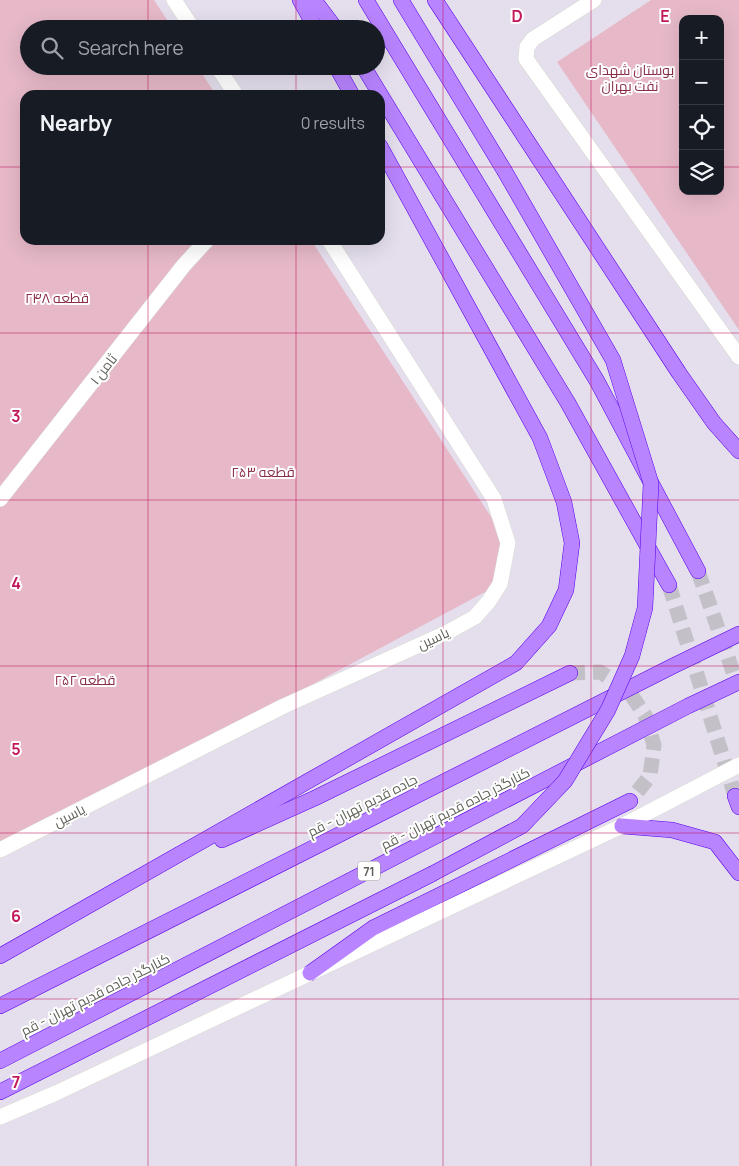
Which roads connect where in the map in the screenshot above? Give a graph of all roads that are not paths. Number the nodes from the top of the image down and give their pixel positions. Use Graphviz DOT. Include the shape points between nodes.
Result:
graph roads {
  1 [pos="174,0"];
  2 [pos="300,0"];
  3 [pos="314,0"];
  4 [pos="366,0"];
  5 [pos="401,0"];
  6 [pos="435,0"];
  7 [pos="588,1"];
  8 [pos="187,20"];
  9 [pos="311,20"];
  10 [pos="329,20"];
  11 [pos="378,20"];
  12 [pos="385,31"];
  13 [pos="223,75"];
  14 [pos="341,75"];
  15 [pos="368,75"];
  16 [pos="233,90"];
  17 [pos="349,90"];
  18 [pos="378,90"];
  19 [pos="385,102"];
  20 [pos="385,155"];
  21 [pos="202,245"];
  22 [pos="332,245"];
  23 [pos="739,357"];
  24 [pos="739,451"];
  25 [pos="0,499"];
  26 [pos="698,571"];
  27 [pos="669,585"];
  28 [pos="739,634"];
  29 [pos="570,673"];
  30 [pos="739,682"];
  31 [pos="739,766"];
  32 [pos="630,801"];
  33 [pos="622,826"];
  34 [pos="0,850"];
  35 [pos="739,872"];
  36 [pos="139,877"];
  37 [pos="0,956"];
  38 [pos="310,973"];
  39 [pos="0,1006"];
  40 [pos="0,1061"];
  41 [pos="0,1092"];
  42 [pos="0,1117"];
  1 -- 8 [label="street"];
  2 -- 9 [label="highway"];
  3 -- 10 [label="highway"];
  4 -- 11 [label="highway"];
  5 -- 41 [label="highway, bridge" via="613,360 651,483 645,608 632,656 608,710 565,781 522,826"];
  6 -- 24 [label="highway" via="679,373 714,423"];
  7 -- 23 [label="street" via="533,39 527,48 526,59"];
  12 -- 26 [label="highway" via="597,381"];
  13 -- 16 [label="street"];
  14 -- 17 [label="highway"];
  15 -- 18 [label="highway"];
  19 -- 27 [label="highway" via="568,403"];
  20 -- 36 [label="highway" via="540,438 564,502 572,543 566,590 549,626 516,663"];
  21 -- 25 [label="street, ثامن ۱"];
  22 -- 34 [label="street, یاسین" via="494,498 508,543 500,584 475,617 446,633 284,706"];
  28 -- 39 [label="highway, جاده قدیم تهران - قم"];
  29 -- 36 [label="highway" via="315,798"];
  30 -- 40 [label="highway, کنارگذر جاده قدیم تهران - قم / 71"];
  31 -- 33 [label="street"];
  32 -- 38 [label="highway" via="373,928"];
  33 -- 35 [label="highway" via="672,830 715,842"];
  33 -- 38 [label="street"];
  36 -- 37 [label="highway"];
  38 -- 42 [label="street"];
}
